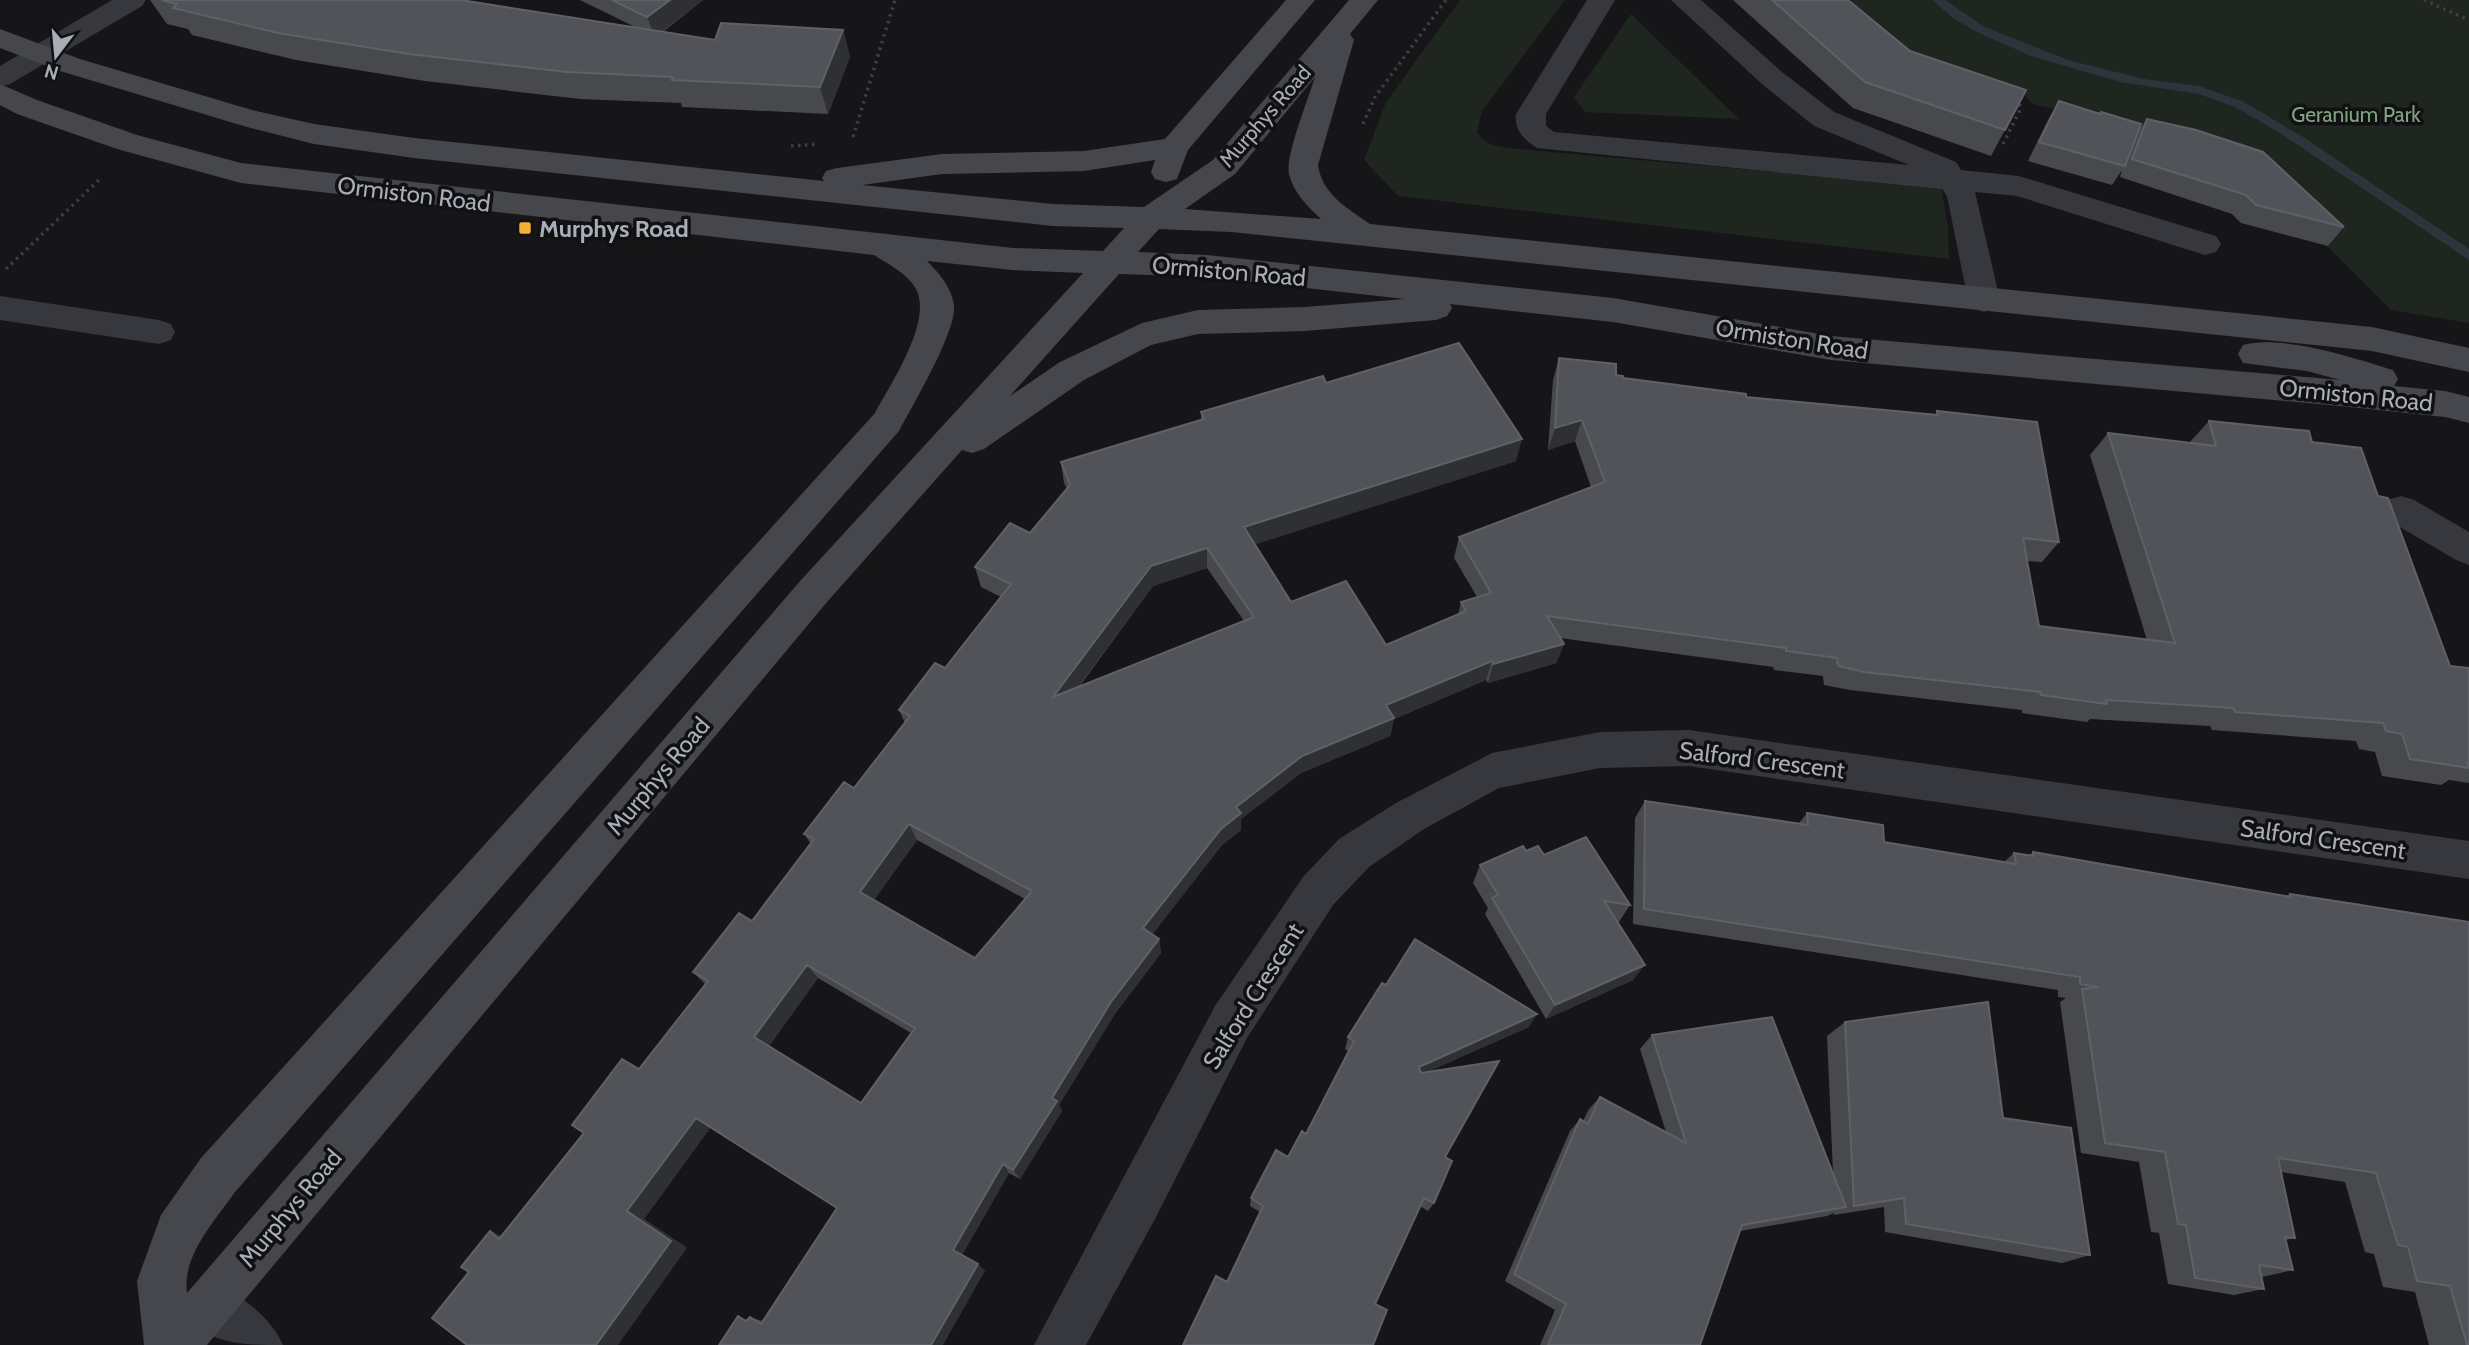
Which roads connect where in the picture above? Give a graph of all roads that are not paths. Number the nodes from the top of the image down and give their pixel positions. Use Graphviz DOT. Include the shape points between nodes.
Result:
graph roads {
  1 [pos="132,0"];
  2 [pos="1301,0"];
  3 [pos="1364,0"];
  4 [pos="1601,0"];
  5 [pos="1685,0"];
  6 [pos="1344,24"];
  7 [pos="0,38"];
  8 [pos="42,54"];
  9 [pos="0,78"];
  10 [pos="0,93"];
  11 [pos="1174,147"];
  12 [pos="1953,179"];
  13 [pos="776,187"];
  14 [pos="1152,217"];
  15 [pos="1362,234"];
  16 [pos="881,243"];
  17 [pos="2205,244"];
  18 [pos="1113,262"];
  19 [pos="1984,300"];
  20 [pos="1529,301"];
  21 [pos="2,310"];
  22 [pos="159,332"];
  23 [pos="2469,360"];
  24 [pos="2457,407"];
  25 [pos="913,482"];
  26 [pos="2400,510"];
  27 [pos="2469,550"];
  28 [pos="2469,860"];
  29 [pos="208,1305"];
  30 [pos="169,1345"];
  31 [pos="175,1345"];
  32 [pos="258,1345"];
  33 [pos="1059,1345"];
  1 -- 8 [label="street"];
  2 -- 11 [label="main road, Murphys Road"];
  3 -- 6 [label="main road, Murphys Road"];
  4 -- 12 [label="street" via="1531,114 1531,127 1547,141"];
  5 -- 12 [label="street" via="1824,119 1934,163"];
  6 -- 14 [label="main road, Murphys Road" via="1224,167"];
  6 -- 15 [label="main road" via="1303,165 1303,179 1326,208"];
  7 -- 8 [label="main road, Ormiston Road"];
  8 -- 9 [label="street"];
  8 -- 13 [label="main road, Ormiston Road" via="247,118 314,134"];
  10 -- 16 [label="main road, Ormiston Road" via="127,142 242,173"];
  11 -- 13 [label="main road" via="1084,162 942,164"];
  11 -- 14 [label="main road, Murphys Road"];
  12 -- 17 [label="street" via="2019,186"];
  12 -- 19 [label="street" via="1962,196"];
  13 -- 14 [label="main road, Ormiston Road" via="1053,215"];
  14 -- 15 [label="main road, Ormiston Road"];
  14 -- 18 [label="main road, Murphys Road"];
  15 -- 19 [label="main road, Ormiston Road"];
  16 -- 18 [label="main road, Ormiston Road" via="1013,259"];
  16 -- 30 [label="main road" via="914,266 930,284 938,308 925,350 887,422 218,1175 178,1232 161,1281"];
  18 -- 20 [label="main road, Ormiston Road" via="1196,265"];
  18 -- 25 [label="main road, Murphys Road"];
  19 -- 23 [label="main road, Ormiston Road" via="2372,339"];
  19 -- 24 [label="main road" via="1991,315 2022,328 2307,359 2404,386"];
  20 -- 24 [label="main road, Ormiston Road" via="1613,310 1831,348"];
  20 -- 25 [label="main road" via="1305,319 1198,322 1142,335 1061,378"];
  21 -- 22 [label="street"];
  25 -- 29 [label="main road, Murphys Road" via="814,591"];
  26 -- 27 [label="street"];
  28 -- 33 [label="street, Salford Crescent" via="1689,748 1601,750 1492,771 1354,853 1318,891 1231,1022"];
  29 -- 31 [label="main road, Murphys Road"];
  29 -- 32 [label="street"];
}
